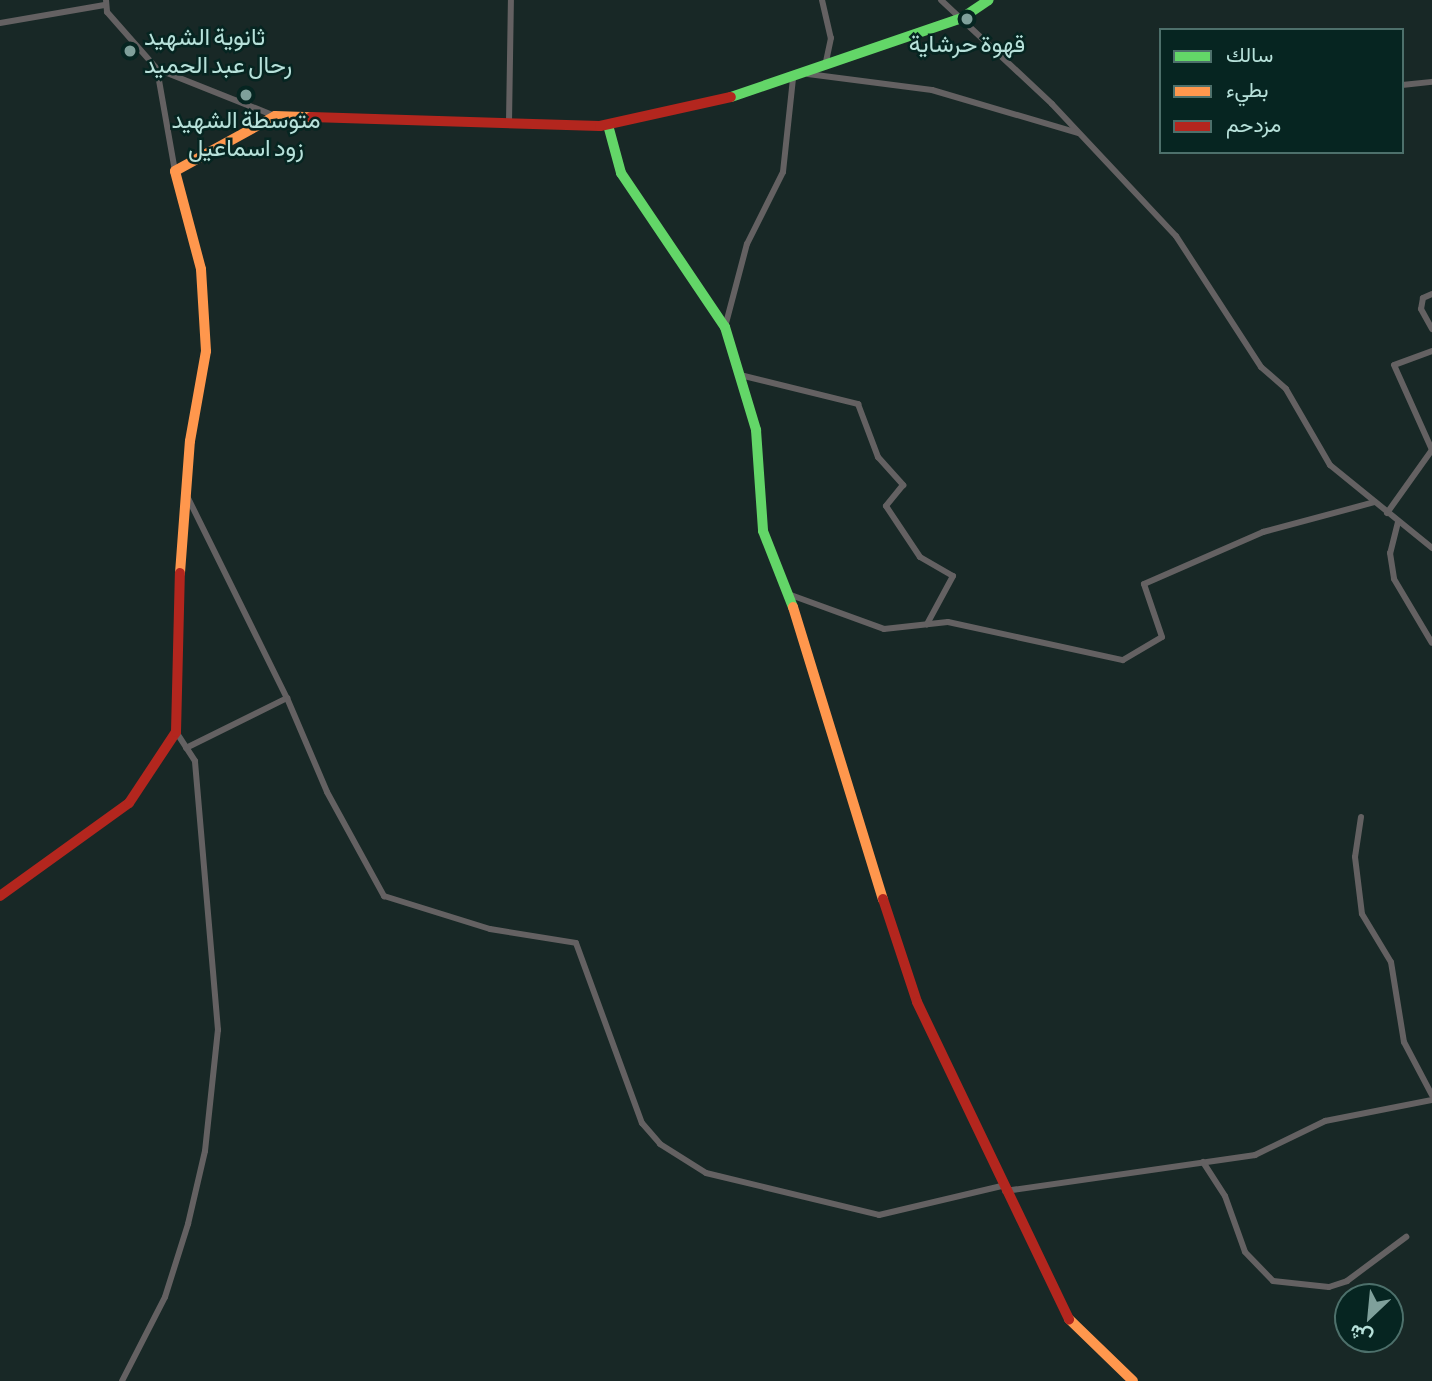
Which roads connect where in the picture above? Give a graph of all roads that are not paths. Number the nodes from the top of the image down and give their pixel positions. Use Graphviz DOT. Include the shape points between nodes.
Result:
graph roads {
  1 [pos="510,0"];
  2 [pos="822,0"];
  3 [pos="941,0"];
  4 [pos="989,0"];
  5 [pos="105,2"];
  6 [pos="962,18"];
  7 [pos="0,23"];
  8 [pos="825,68"];
  9 [pos="158,69"];
  10 [pos="808,74"];
  11 [pos="793,79"];
  12 [pos="1432,82"];
  13 [pos="1404,85"];
  14 [pos="275,116"];
  15 [pos="509,122"];
  16 [pos="608,125"];
  17 [pos="1080,134"];
  18 [pos="175,171"];
  19 [pos="1432,294"];
  20 [pos="724,327"];
  21 [pos="1432,329"];
  22 [pos="1432,351"];
  23 [pos="740,375"];
  24 [pos="1432,450"];
  25 [pos="186,495"];
  26 [pos="1375,502"];
  27 [pos="1387,513"];
  28 [pos="1398,522"];
  29 [pos="1432,548"];
  30 [pos="788,594"];
  31 [pos="927,624"];
  32 [pos="1432,643"];
  33 [pos="287,698"];
  34 [pos="176,732"];
  35 [pos="186,748"];
  36 [pos="1361,817"];
  37 [pos="0,896"];
  38 [pos="1432,1095"];
  39 [pos="1432,1100"];
  40 [pos="1203,1162"];
  41 [pos="1004,1189"];
  42 [pos="1406,1237"];
  43 [pos="122,1381"];
  44 [pos="1133,1381"];
  1 -- 15 [label="street"];
  2 -- 8 [label="street" via="831,38"];
  3 -- 6 [label="street"];
  4 -- 6 [label="street"];
  5 -- 7 [label="street"];
  5 -- 9 [label="street"];
  6 -- 8 [label="street"];
  6 -- 17 [label="street"];
  8 -- 10 [label="street"];
  9 -- 14 [label="street"];
  9 -- 18 [label="street"];
  10 -- 11 [label="street"];
  10 -- 17 [label="street" via="932,90"];
  11 -- 16 [label="street" via="694,110"];
  11 -- 20 [label="street" via="783,172 747,244"];
  12 -- 13 [label="street"];
  14 -- 15 [label="street"];
  14 -- 18 [label="street"];
  15 -- 16 [label="street"];
  16 -- 20 [label="street" via="621,173"];
  17 -- 26 [label="street" via="1176,236 1261,367 1286,389 1330,465"];
  18 -- 25 [label="street" via="205,297 206,351"];
  19 -- 21 [label="street" via="1423,298 1421,309"];
  20 -- 23 [label="street"];
  22 -- 24 [label="street" via="1394,365"];
  23 -- 30 [label="street" via="756,430 763,531"];
  23 -- 31 [label="street" via="858,404 878,457 903,485 886,506 920,557 953,576"];
  24 -- 27 [label="street"];
  25 -- 33 [label="street"];
  25 -- 34 [label="street" via="176,617"];
  26 -- 27 [label="street"];
  26 -- 31 [label="street" via="1263,532 1144,584 1162,637 1123,660 995,631"];
  27 -- 28 [label="street"];
  28 -- 29 [label="street"];
  28 -- 32 [label="street" via="1390,554 1394,579"];
  30 -- 31 [label="street" via="875,627"];
  30 -- 41 [label="street" via="917,1003"];
  33 -- 35 [label="street"];
  33 -- 41 [label="street" via="327,792 388,900 490,929 576,943 629,1097 642,1123 670,1151 706,1173 862,1214 879,1215"];
  34 -- 35 [label="street"];
  34 -- 37 [label="street" via="129,803"];
  35 -- 43 [label="street" via="195,761 218,1030 205,1151 188,1224 165,1297"];
  36 -- 38 [label="street" via="1354,857 1362,914 1391,962 1404,1042"];
  39 -- 40 [label="street" via="1325,1121 1255,1155"];
  40 -- 41 [label="street"];
  40 -- 42 [label="street" via="1225,1196 1245,1252 1273,1281 1329,1287 1347,1281"];
  41 -- 44 [label="street" via="1059,1310"];
}
